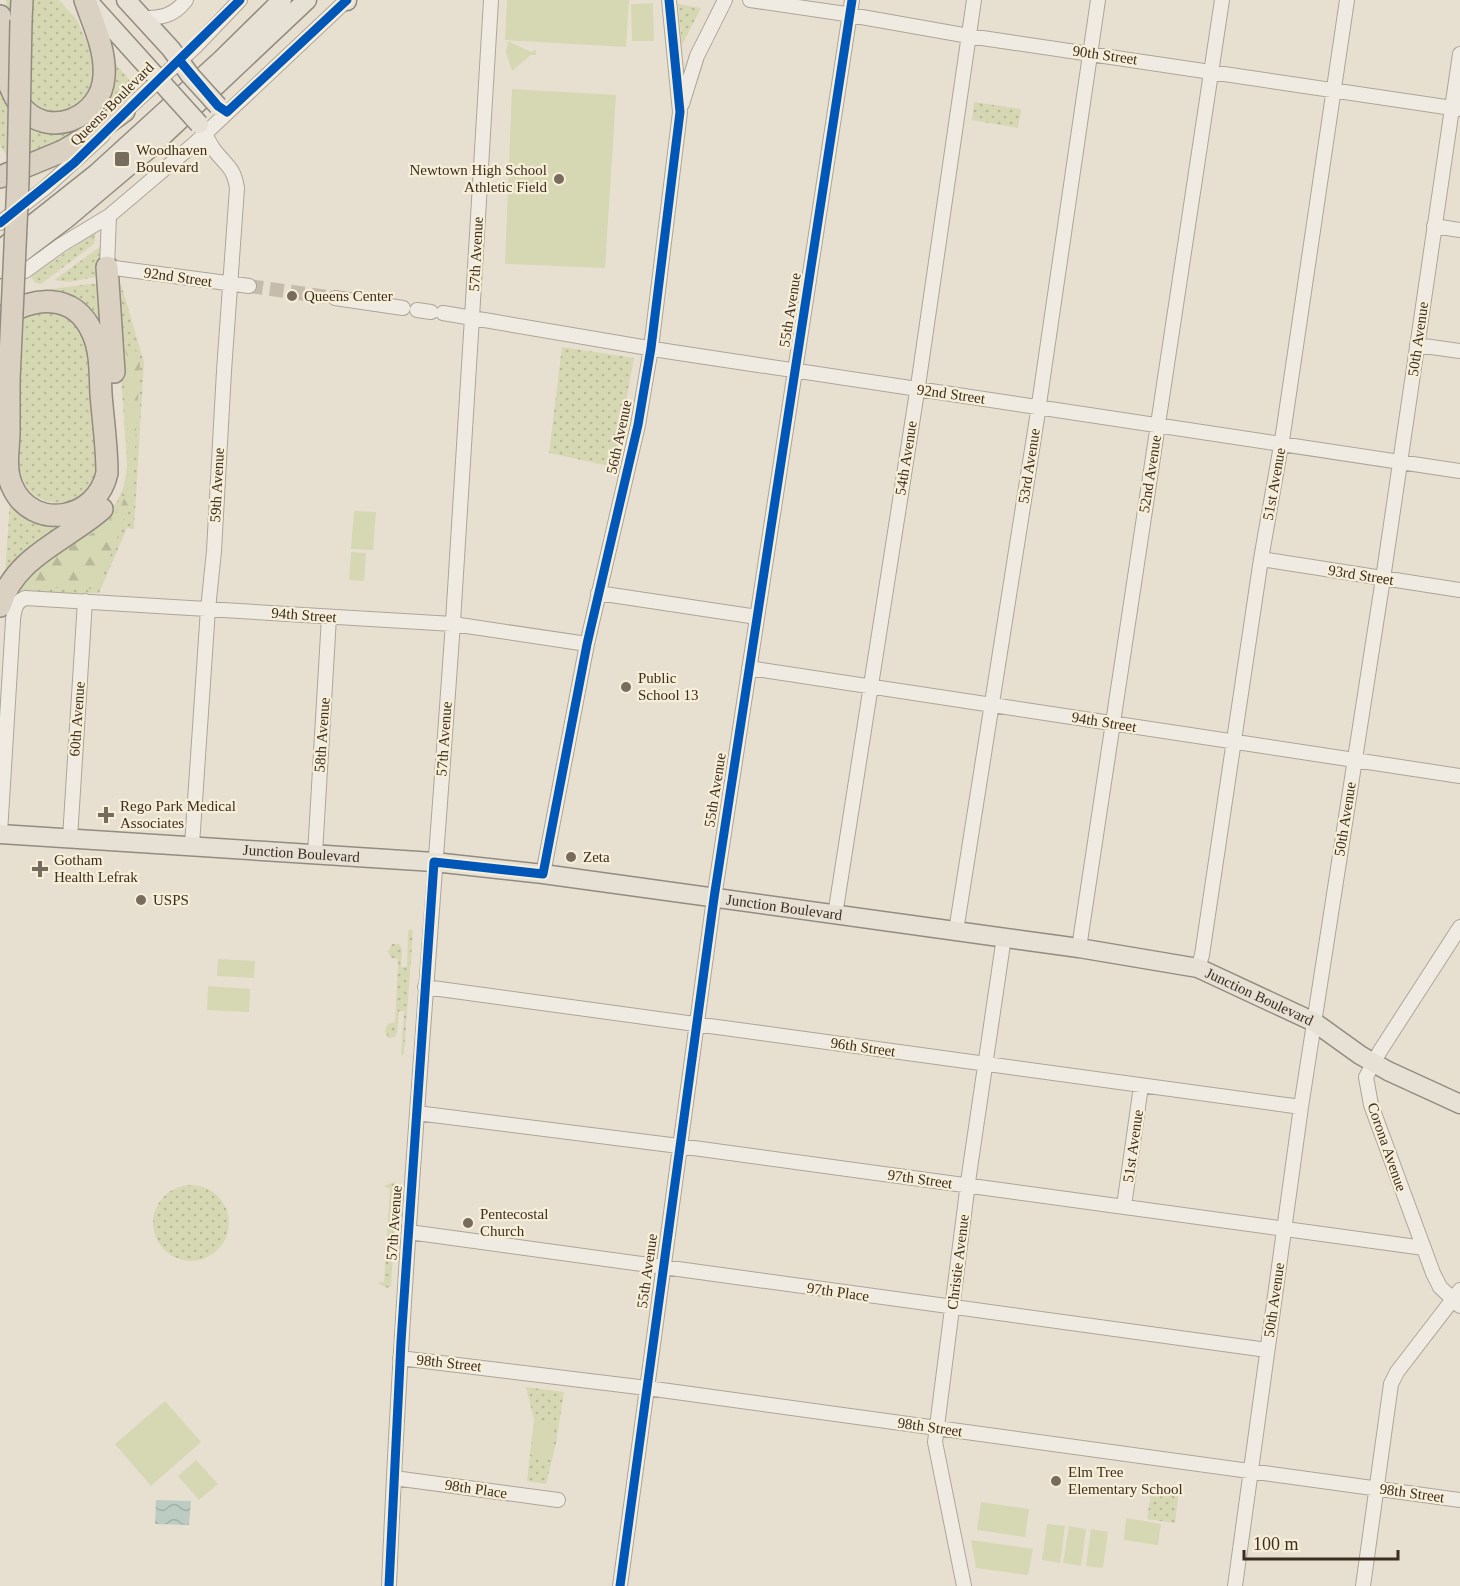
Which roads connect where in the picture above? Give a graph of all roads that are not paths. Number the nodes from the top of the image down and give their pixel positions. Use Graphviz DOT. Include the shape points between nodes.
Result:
graph roads {
  1 [pos="22,0"];
  2 [pos="86,0"];
  3 [pos="126,0"];
  4 [pos="186,0"];
  5 [pos="240,0"];
  6 [pos="282,0"];
  7 [pos="307,0"];
  8 [pos="347,0"];
  9 [pos="491,0"];
  10 [pos="669,0"];
  11 [pos="725,0"];
  12 [pos="750,0"];
  13 [pos="852,0"];
  14 [pos="974,0"];
  15 [pos="1098,0"];
  16 [pos="1222,0"];
  17 [pos="1347,0"];
  18 [pos="850,15"];
  19 [pos="0,16"];
  20 [pos="143,18"];
  21 [pos="969,36"];
  22 [pos="1090,53"];
  23 [pos="1460,54"];
  24 [pos="179,60"];
  25 [pos="1212,71"];
  26 [pos="158,79"];
  27 [pos="1333,89"];
  28 [pos="1456,108"];
  29 [pos="223,109"];
  30 [pos="124,111"];
  31 [pos="680,112"];
  32 [pos="202,129"];
  33 [pos="0,177"];
  34 [pos="109,216"];
  35 [pos="0,223"];
  36 [pos="1434,226"];
  37 [pos="1460,230"];
  38 [pos="0,250"];
  39 [pos="107,267"];
  40 [pos="25,271"];
  41 [pos="2,281"];
  42 [pos="230,284"];
  43 [pos="249,286"];
  44 [pos="335,298"];
  45 [pos="472,317"];
  46 [pos="0,319"];
  47 [pos="1417,345"];
  48 [pos="651,348"];
  49 [pos="1460,351"];
  50 [pos="796,370"];
  51 [pos="917,389"];
  52 [pos="9,391"];
  53 [pos="1038,407"];
  54 [pos="1157,425"];
  55 [pos="1281,445"];
  56 [pos="1400,462"];
  57 [pos="1460,471"];
  58 [pos="0,480"];
  59 [pos="1261,559"];
  60 [pos="1382,578"];
  61 [pos="1460,590"];
  62 [pos="598,593"];
  63 [pos="85,601"];
  64 [pos="10,603"];
  65 [pos="208,609"];
  66 [pos="329,617"];
  67 [pos="757,617"];
  68 [pos="453,624"];
  69 [pos="587,644"];
  70 [pos="749,668"];
  71 [pos="870,686"];
  72 [pos="991,705"];
  73 [pos="1112,723"];
  74 [pos="1233,742"];
  75 [pos="1354,760"];
  76 [pos="1460,776"];
  77 [pos="0,834"];
  78 [pos="70,838"];
  79 [pos="192,845"];
  80 [pos="315,854"];
  81 [pos="434,862"];
  82 [pos="543,874"];
  83 [pos="714,898"];
  84 [pos="835,915"];
  85 [pos="1460,927"];
  86 [pos="956,931"];
  87 [pos="1004,938"];
  88 [pos="1079,948"];
  89 [pos="1198,968"];
  90 [pos="425,987"];
  91 [pos="1314,1022"];
  92 [pos="696,1024"];
  93 [pos="1374,1063"];
  94 [pos="985,1064"];
  95 [pos="1142,1086"];
  96 [pos="1460,1104"];
  97 [pos="1301,1107"];
  98 [pos="417,1113"];
  99 [pos="679,1146"];
  100 [pos="968,1185"];
  101 [pos="1124,1206"];
  102 [pos="1285,1229"];
  103 [pos="409,1232"];
  104 [pos="1424,1248"];
  105 [pos="663,1267"];
  106 [pos="1457,1299"];
  107 [pos="953,1307"];
  108 [pos="1267,1350"];
  109 [pos="400,1359"];
  110 [pos="647,1388"];
  111 [pos="937,1428"];
  112 [pos="1251,1471"];
  113 [pos="394,1478"];
  114 [pos="1376,1488"];
  115 [pos="558,1500"];
  116 [pos="1460,1500"];
  117 [pos="389,1586"];
  118 [pos="620,1586"];
  119 [pos="964,1586"];
  120 [pos="1235,1586"];
  121 [pos="1363,1586"];
  1 -- 52 [label="highway, bridge"];
  2 -- 19 [label="highway" via="103,56 104,82 88,111 65,122 32,116 16,99 4,65"];
  2 -- 26 [label="main road"];
  3 -- 20 [label="main road"];
  4 -- 20 [label="street" via="170,14"];
  5 -- 24 [label="street, Queens Boulevard"];
  6 -- 38 [label="main road" via="97,173"];
  7 -- 41 [label="main road"];
  8 -- 29 [label="street"];
  9 -- 45 [label="street, 57th Avenue"];
  10 -- 31 [label="street, 56th Avenue"];
  11 -- 31 [label="street" via="697,56"];
  12 -- 18 [label="street, 90th Street"];
  13 -- 18 [label="street, 55th Avenue"];
  14 -- 21 [label="street, 54th Avenue"];
  15 -- 22 [label="street, 53rd Avenue"];
  16 -- 25 [label="street, 52nd Avenue"];
  17 -- 27 [label="street, 51st Avenue"];
  18 -- 21 [label="street, 90th Street"];
  18 -- 50 [label="street, 55th Avenue"];
  20 -- 24 [label="main road"];
  21 -- 22 [label="street, 90th Street"];
  21 -- 51 [label="street, 54th Avenue"];
  22 -- 25 [label="street, 90th Street"];
  22 -- 53 [label="street, 53rd Avenue"];
  23 -- 28 [label="street, 50th Avenue"];
  24 -- 26 [label="street, Queens Boulevard"];
  24 -- 29 [label="main road, bridge"];
  25 -- 27 [label="street, 90th Street"];
  25 -- 54 [label="street, 52nd Avenue"];
  26 -- 30 [label="street, Queens Boulevard"];
  26 -- 32 [label="main road, bridge"];
  27 -- 28 [label="street, 90th Street"];
  27 -- 55 [label="street, 51st Avenue"];
  28 -- 36 [label="street, 50th Avenue"];
  29 -- 32 [label="street"];
  30 -- 33 [label="highway" via="63,151"];
  30 -- 35 [label="street, Queens Boulevard" via="74,163"];
  31 -- 48 [label="street, 56th Avenue"];
  32 -- 34 [label="street"];
  32 -- 42 [label="street, 59th Avenue" via="213,150 231,168 237,188"];
  34 -- 39 [label="street"];
  34 -- 40 [label="street"];
  36 -- 37 [label="street"];
  36 -- 47 [label="street, 50th Avenue"];
  39 -- 42 [label="street, 92nd Street"];
  39 -- 64 [label="highway" via="120,456 117,483 102,509 17,573 7,588"];
  42 -- 43 [label="street, 92nd Street"];
  42 -- 65 [label="street, 59th Avenue"];
  44 -- 45 [label="street, 92nd Street"];
  45 -- 48 [label="street, 92nd Street"];
  45 -- 68 [label="street, 57th Avenue"];
  46 -- 52 [label="highway" via="22,305 52,301 80,315 94,336 107,473 98,495 84,508 67,515 49,514 32,508 15,492 7,461"];
  47 -- 49 [label="street"];
  47 -- 56 [label="street, 50th Avenue"];
  48 -- 50 [label="street, 92nd Street"];
  48 -- 62 [label="street, 56th Avenue" via="638,425"];
  50 -- 51 [label="street, 92nd Street"];
  50 -- 67 [label="street, 55th Avenue"];
  51 -- 53 [label="street, 92nd Street"];
  51 -- 71 [label="street, 54th Avenue"];
  52 -- 58 [label="highway"];
  53 -- 54 [label="street, 92nd Street"];
  53 -- 72 [label="street, 53rd Avenue"];
  54 -- 55 [label="street, 92nd Street"];
  54 -- 73 [label="street, 52nd Avenue"];
  55 -- 56 [label="street, 92nd Street"];
  55 -- 59 [label="street, 51st Avenue"];
  56 -- 57 [label="street, 92nd Street"];
  56 -- 60 [label="street, 50th Avenue"];
  59 -- 60 [label="street, 93rd Street"];
  59 -- 74 [label="street, 51st Avenue"];
  60 -- 61 [label="street, 93rd Street"];
  60 -- 75 [label="street, 50th Avenue"];
  62 -- 67 [label="street"];
  62 -- 69 [label="street, 56th Avenue"];
  63 -- 64 [label="street, 94th Street" via="28,598"];
  63 -- 65 [label="street, 94th Street"];
  63 -- 78 [label="street, 60th Avenue"];
  64 -- 77 [label="street" via="16,607"];
  65 -- 66 [label="street, 94th Street"];
  65 -- 79 [label="street, 59th Avenue"];
  66 -- 68 [label="street, 94th Street"];
  66 -- 80 [label="street, 58th Avenue"];
  67 -- 70 [label="street, 55th Avenue"];
  68 -- 69 [label="street, 94th Street"];
  68 -- 81 [label="street, 57th Avenue"];
  69 -- 82 [label="street, 56th Avenue"];
  70 -- 71 [label="street, 94th Street"];
  70 -- 83 [label="street, 55th Avenue"];
  71 -- 72 [label="street, 94th Street"];
  71 -- 84 [label="street, 54th Avenue"];
  72 -- 73 [label="street, 94th Street"];
  72 -- 86 [label="street, 53rd Avenue"];
  73 -- 74 [label="street, 94th Street"];
  73 -- 88 [label="street, 52nd Avenue"];
  74 -- 75 [label="street, 94th Street"];
  74 -- 89 [label="street, 51st Avenue"];
  75 -- 76 [label="street, 94th Street"];
  75 -- 91 [label="street, 50th Avenue"];
  77 -- 78 [label="main road, Junction Boulevard"];
  78 -- 79 [label="main road, Junction Boulevard"];
  79 -- 80 [label="main road, Junction Boulevard"];
  80 -- 81 [label="main road, Junction Boulevard"];
  81 -- 82 [label="main road, Junction Boulevard"];
  81 -- 90 [label="street, 57th Avenue"];
  82 -- 83 [label="main road, Junction Boulevard"];
  83 -- 84 [label="main road, Junction Boulevard"];
  83 -- 92 [label="street, 55th Avenue"];
  84 -- 86 [label="main road, Junction Boulevard"];
  85 -- 93 [label="street, Corona Avenue"];
  86 -- 87 [label="main road, Junction Boulevard"];
  87 -- 88 [label="main road, Junction Boulevard"];
  87 -- 94 [label="street, Christie Avenue"];
  88 -- 89 [label="main road, Junction Boulevard"];
  89 -- 91 [label="main road, Junction Boulevard"];
  90 -- 92 [label="street, 96th Street"];
  90 -- 98 [label="street, 57th Avenue"];
  91 -- 93 [label="main road, Junction Boulevard"];
  91 -- 97 [label="street, 50th Avenue"];
  92 -- 94 [label="street, 96th Street"];
  92 -- 99 [label="street, 55th Avenue"];
  93 -- 96 [label="main road, Junction Boulevard"];
  93 -- 104 [label="street, Corona Avenue" via="1366,1077 1371,1105"];
  94 -- 95 [label="street, 96th Street"];
  94 -- 100 [label="street, Christie Avenue"];
  95 -- 97 [label="street, 96th Street"];
  95 -- 101 [label="street, 51st Avenue"];
  97 -- 102 [label="street, 50th Avenue"];
  98 -- 99 [label="street, 97th Street"];
  98 -- 103 [label="street, 57th Avenue"];
  99 -- 100 [label="street, 97th Street"];
  99 -- 105 [label="street, 55th Avenue"];
  100 -- 101 [label="street, 97th Street"];
  100 -- 107 [label="street, Christie Avenue"];
  101 -- 102 [label="street, 97th Street"];
  102 -- 104 [label="street, 97th Street"];
  102 -- 108 [label="street, 50th Avenue"];
  103 -- 105 [label="street, 97th Place"];
  103 -- 109 [label="street, 57th Avenue"];
  104 -- 106 [label="street, Corona Avenue" via="1440,1287"];
  105 -- 107 [label="street, 97th Place"];
  105 -- 110 [label="street, 55th Avenue"];
  106 -- 114 [label="street" via="1391,1384"];
  107 -- 108 [label="street, 97th Place"];
  107 -- 111 [label="street, Christie Avenue"];
  108 -- 112 [label="street, 50th Avenue"];
  109 -- 110 [label="street, 98th Street"];
  109 -- 113 [label="street, 57th Avenue"];
  110 -- 111 [label="street, 98th Street"];
  110 -- 118 [label="street, 55th Avenue"];
  111 -- 112 [label="street, 98th Street"];
  111 -- 119 [label="street, Christie Avenue" via="935,1442"];
  112 -- 114 [label="street, 98th Street"];
  112 -- 120 [label="street, 50th Avenue"];
  113 -- 115 [label="street, 98th Place"];
  113 -- 117 [label="street, 57th Avenue"];
  114 -- 116 [label="street, 98th Street"];
  114 -- 121 [label="street"];
}
